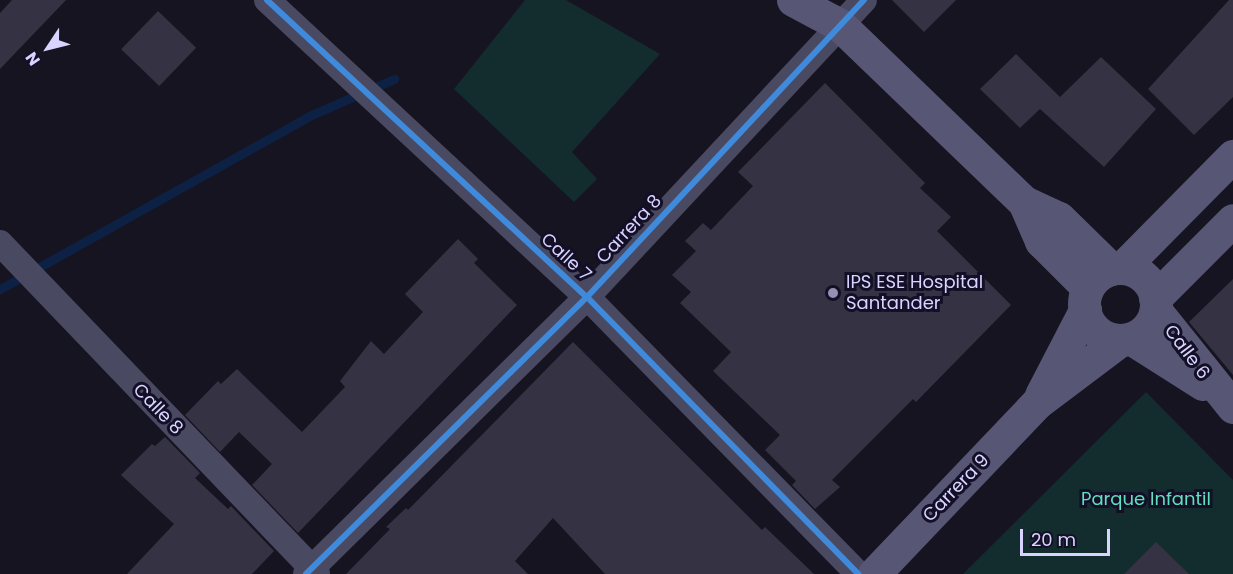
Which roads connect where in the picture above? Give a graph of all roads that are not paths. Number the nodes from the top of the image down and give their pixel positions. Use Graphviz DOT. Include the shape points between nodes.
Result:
graph roads {
  1 [pos="267,0"];
  2 [pos="793,0"];
  3 [pos="864,0"];
  4 [pos="840,25"];
  5 [pos="1233,156"];
  6 [pos="1233,220"];
  7 [pos="0,243"];
  8 [pos="1102,284"];
  9 [pos="587,297"];
  10 [pos="1156,304"];
  11 [pos="1125,340"];
  12 [pos="1226,400"];
  13 [pos="1038,402"];
  14 [pos="312,572"];
  15 [pos="858,574"];
  16 [pos="874,574"];
  1 -- 9 [label="street, Calle 7"];
  2 -- 4 [label="main road"];
  3 -- 4 [label="street, Carrera 8"];
  4 -- 8 [label="main road" via="1024,202 1041,241"];
  4 -- 9 [label="street, Carrera 8"];
  5 -- 8 [label="main road, Carrera 9"];
  6 -- 10 [label="main road"];
  7 -- 14 [label="street, Calle 8"];
  8 -- 10 [label="main road" via="1144,277"];
  8 -- 11 [label="main road" via="1093,327"];
  8 -- 13 [label="main road, Carrera 9"];
  9 -- 14 [label="street, Carrera 8"];
  9 -- 15 [label="street, Calle 7"];
  10 -- 11 [label="main road" via="1143,333"];
  10 -- 12 [label="main road, Calle 6"];
  11 -- 12 [label="main road, Calle 6"];
  11 -- 13 [label="main road, Carrera 9"];
  13 -- 16 [label="main road, Carrera 9"];
}
